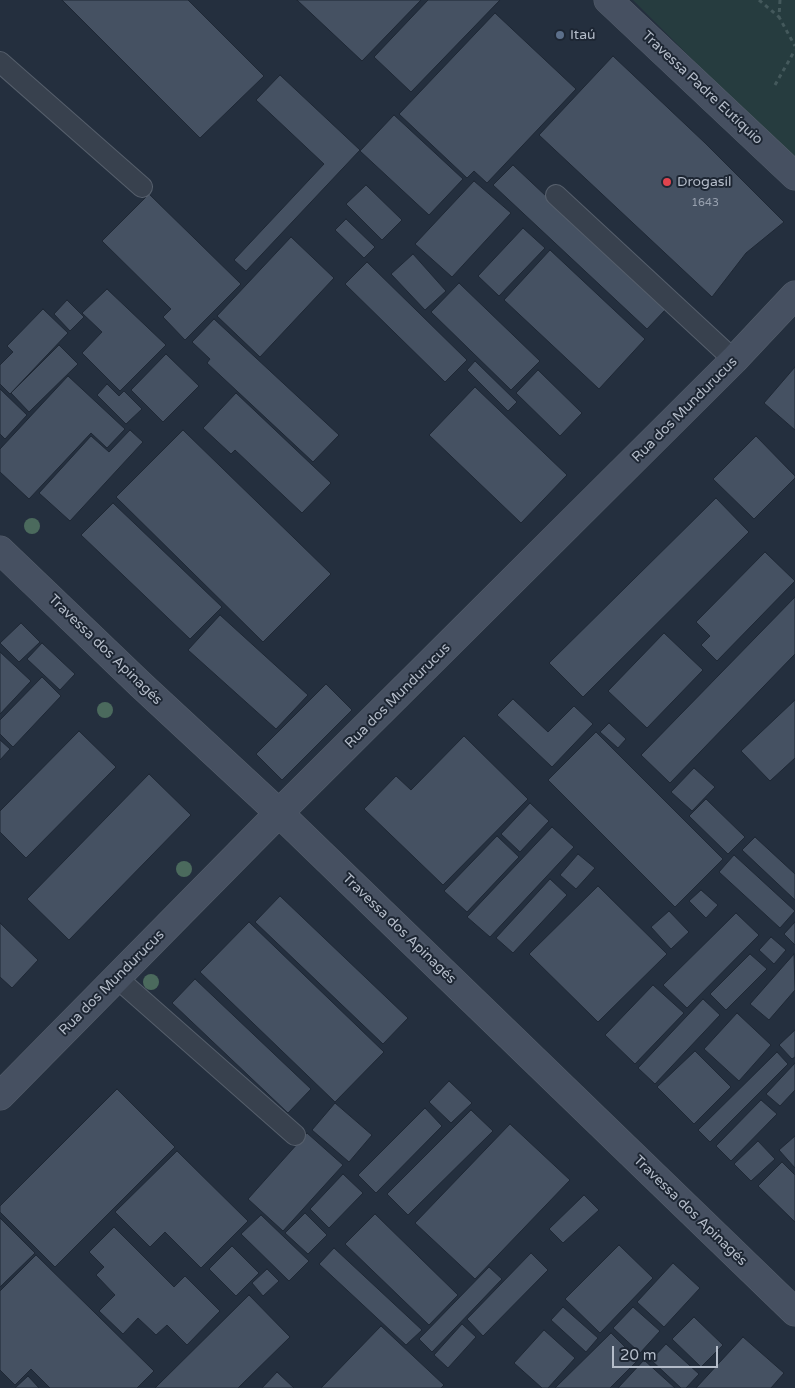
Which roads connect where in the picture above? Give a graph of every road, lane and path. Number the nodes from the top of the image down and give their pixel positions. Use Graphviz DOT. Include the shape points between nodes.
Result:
graph roads {
  1 [pos="608,0"];
  2 [pos="759,0"];
  3 [pos="780,0"];
  4 [pos="779,17"];
  5 [pos="795,46"];
  6 [pos="795,50"];
  7 [pos="0,62"];
  8 [pos="775,84"];
  9 [pos="795,176"];
  10 [pos="142,187"];
  11 [pos="556,195"];
  12 [pos="795,295"];
  13 [pos="734,360"];
  14 [pos="0,550"];
  15 [pos="279,813"];
  16 [pos="117,978"];
  17 [pos="0,1096"];
  18 [pos="295,1135"];
  19 [pos="795,1312"];
  1 -- 9 [label="street, Travessa Padre Eutíquio"];
  2 -- 4 [label="path"];
  3 -- 4 [label="path"];
  4 -- 5 [label="path"];
  6 -- 8 [label="path"];
  7 -- 10 [label="lane"];
  11 -- 13 [label="lane"];
  12 -- 13 [label="street, Rua dos Mundurucus"];
  13 -- 15 [label="street, Rua dos Mundurucus"];
  14 -- 15 [label="street, Travessa dos Apinagés"];
  15 -- 16 [label="street, Rua dos Mundurucus"];
  15 -- 19 [label="street, Travessa dos Apinagés"];
  16 -- 17 [label="street, Rua dos Mundurucus"];
  16 -- 18 [label="lane"];
}
